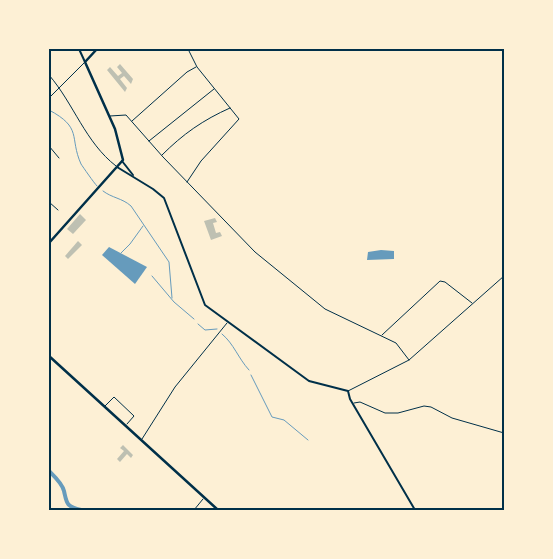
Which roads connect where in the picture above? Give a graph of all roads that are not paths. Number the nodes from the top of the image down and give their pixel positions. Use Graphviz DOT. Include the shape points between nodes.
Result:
graph roads {
  1 [pos="78,49"];
  2 [pos="97,49"];
  3 [pos="188,49"];
  4 [pos="85,62"];
  5 [pos="197,67"];
  6 [pos="49,75"];
  7 [pos="60,88"];
  8 [pos="214,89"];
  9 [pos="49,98"];
  10 [pos="230,108"];
  11 [pos="110,116"];
  12 [pos="132,121"];
  13 [pos="148,142"];
  14 [pos="49,146"];
  15 [pos="161,155"];
  16 [pos="59,158"];
  17 [pos="122,161"];
  18 [pos="117,167"];
  19 [pos="133,175"];
  20 [pos="186,182"];
  21 [pos="49,202"];
  22 [pos="58,210"];
  23 [pos="49,243"];
  24 [pos="504,276"];
  25 [pos="473,304"];
  26 [pos="227,323"];
  27 [pos="381,335"];
  28 [pos="49,356"];
  29 [pos="409,360"];
  30 [pos="348,391"];
  31 [pos="353,404"];
  32 [pos="106,406"];
  33 [pos="126,425"];
  34 [pos="504,433"];
  35 [pos="141,440"];
  36 [pos="203,499"];
  37 [pos="194,510"];
  38 [pos="218,510"];
  39 [pos="415,510"];
  1 -- 4 [label="street"];
  2 -- 4 [label="main road"];
  3 -- 5 [label="street"];
  4 -- 7 [label="street"];
  4 -- 11 [label="main road"];
  5 -- 8 [label="street"];
  5 -- 12 [label="street" via="187,72"];
  6 -- 7 [label="street"];
  7 -- 9 [label="street"];
  7 -- 18 [label="street" via="93,145"];
  8 -- 10 [label="street"];
  8 -- 13 [label="street"];
  10 -- 15 [label="street" via="204,120"];
  10 -- 20 [label="street" via="238,121"];
  11 -- 12 [label="street" via="123,114"];
  11 -- 17 [label="main road"];
  12 -- 13 [label="street"];
  13 -- 15 [label="street"];
  14 -- 16 [label="street"];
  15 -- 20 [label="street"];
  17 -- 18 [label="main road"];
  17 -- 19 [label="street"];
  18 -- 19 [label="street"];
  18 -- 23 [label="main road"];
  19 -- 26 [label="street" via="164,198 201,300"];
  20 -- 27 [label="street" via="255,252 325,309"];
  21 -- 22 [label="street"];
  24 -- 25 [label="street"];
  25 -- 27 [label="street" via="440,281"];
  25 -- 29 [label="street"];
  26 -- 30 [label="street" via="309,381"];
  26 -- 35 [label="street" via="175,387"];
  27 -- 29 [label="street" via="400,346"];
  28 -- 32 [label="main road"];
  29 -- 30 [label="street"];
  30 -- 31 [label="street"];
  31 -- 34 [label="street" via="360,402 385,413 431,407 452,418"];
  31 -- 39 [label="street"];
  32 -- 33 [label="main road"];
  32 -- 33 [label="street" via="114,397 134,416"];
  33 -- 35 [label="main road"];
  35 -- 38 [label="main road"];
  36 -- 37 [label="street"];
}
